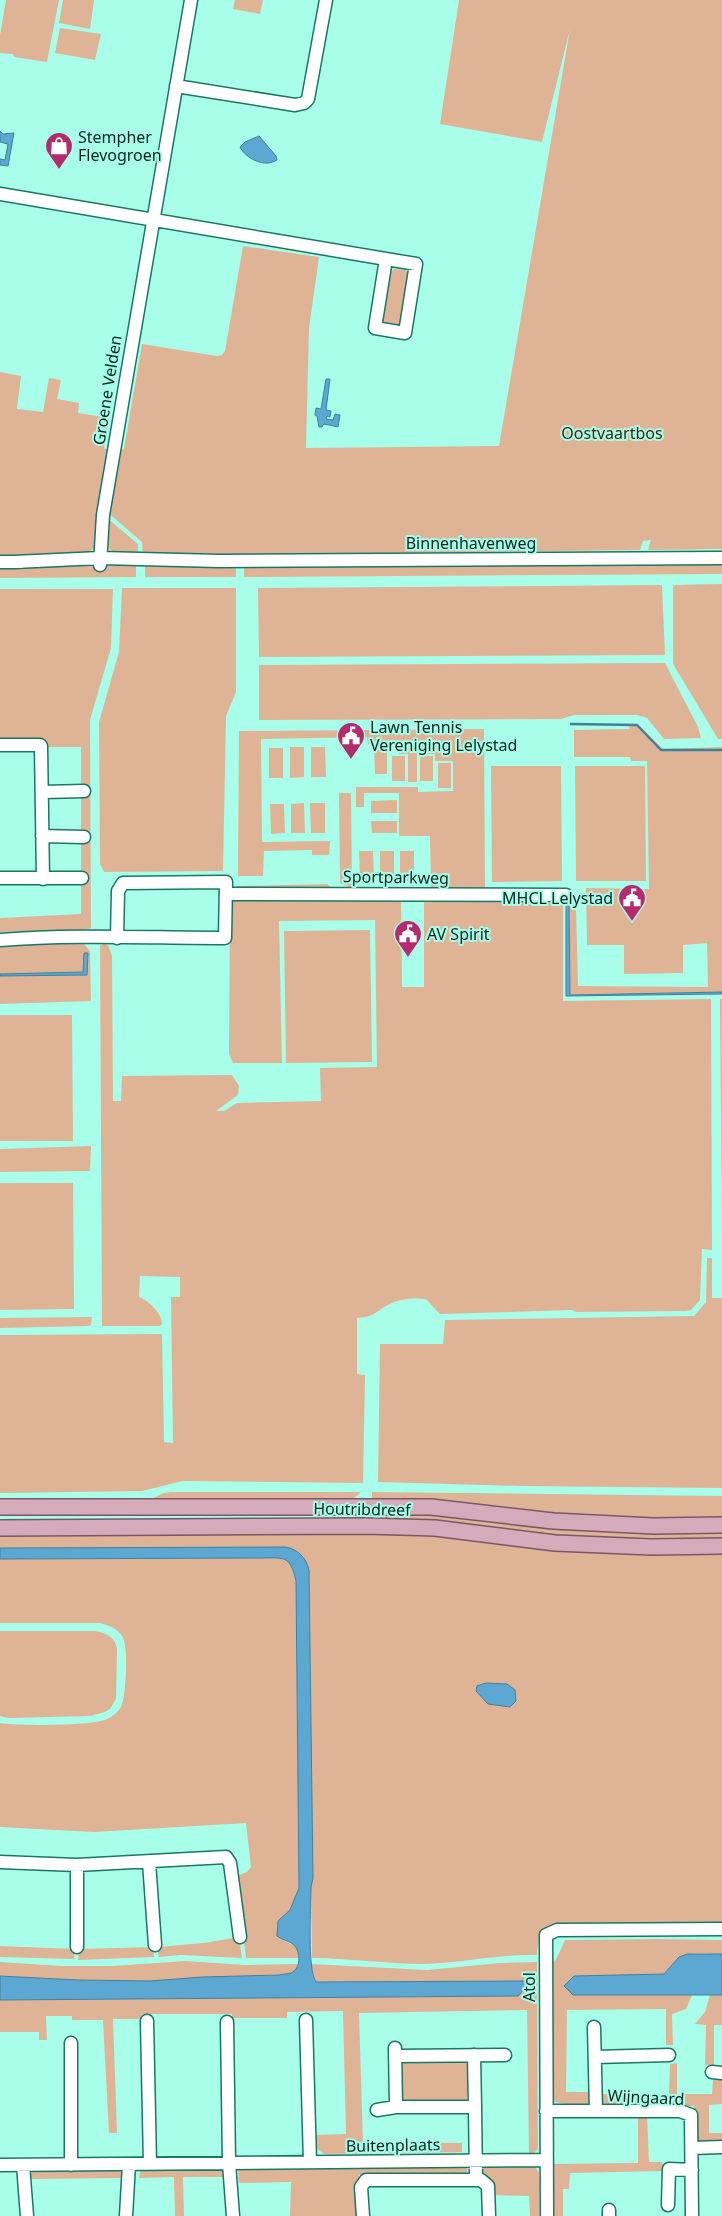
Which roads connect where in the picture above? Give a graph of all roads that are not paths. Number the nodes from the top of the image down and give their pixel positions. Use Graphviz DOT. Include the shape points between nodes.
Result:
graph roads {
  1 [pos="191,0"];
  2 [pos="326,0"];
  3 [pos="176,86"];
  4 [pos="0,194"];
  5 [pos="152,220"];
  6 [pos="386,259"];
  7 [pos="722,558"];
  8 [pos="100,561"];
  9 [pos="0,562"];
  10 [pos="0,745"];
  11 [pos="84,791"];
  12 [pos="43,792"];
  13 [pos="42,836"];
  14 [pos="84,836"];
  15 [pos="0,878"];
  16 [pos="82,878"];
  17 [pos="43,879"];
  18 [pos="226,894"];
  19 [pos="566,895"];
  20 [pos="118,938"];
  21 [pos="0,940"];
  22 [pos="0,1507"];
  23 [pos="722,1525"];
  24 [pos="0,1528"];
  25 [pos="722,1546"];
  26 [pos="0,1862"];
  27 [pos="149,1862"];
  28 [pos="77,1865"];
  29 [pos="722,1930"];
  30 [pos="240,1937"];
  31 [pos="155,1945"];
  32 [pos="77,1947"];
  33 [pos="306,2020"];
  34 [pos="147,2021"];
  35 [pos="227,2022"];
  36 [pos="594,2027"];
  37 [pos="71,2043"];
  38 [pos="505,2054"];
  39 [pos="474,2055"];
  40 [pos="669,2055"];
  41 [pos="595,2057"];
  42 [pos="396,2107"];
  43 [pos="475,2107"];
  44 [pos="377,2110"];
  45 [pos="546,2111"];
  46 [pos="596,2111"];
  47 [pos="692,2148"];
  48 [pos="722,2148"];
  49 [pos="476,2160"];
  50 [pos="546,2160"];
  51 [pos="310,2162"];
  52 [pos="229,2163"];
  53 [pos="71,2164"];
  54 [pos="128,2164"];
  55 [pos="150,2164"];
  56 [pos="0,2165"];
  57 [pos="23,2165"];
  58 [pos="692,2170"];
  59 [pos="476,2180"];
  60 [pos="668,2205"];
  61 [pos="27,2216"];
  62 [pos="126,2216"];
  63 [pos="233,2216"];
  64 [pos="362,2216"];
  65 [pos="488,2216"];
  66 [pos="546,2216"];
  67 [pos="692,2216"];
  1 -- 3 [label="street, Groene Velden"];
  2 -- 3 [label="street" via="308,99 304,104"];
  3 -- 5 [label="street, Groene Velden"];
  4 -- 5 [label="street"];
  5 -- 6 [label="street"];
  5 -- 8 [label="street, Groene Velden" via="103,515"];
  6 -- 6 [label="street" via="375,328 405,333 416,264"];
  7 -- 8 [label="street, Binnenhavenweg"];
  8 -- 9 [label="street, Binnenhavenweg"];
  10 -- 12 [label="street" via="42,746"];
  11 -- 12 [label="street"];
  12 -- 13 [label="street"];
  13 -- 14 [label="street"];
  13 -- 17 [label="street"];
  15 -- 17 [label="street"];
  16 -- 17 [label="street"];
  18 -- 19 [label="street, Sportparkweg"];
  18 -- 20 [label="street" via="225,938"];
  18 -- 20 [label="street" via="226,882 123,883 118,891"];
  20 -- 21 [label="street"];
  22 -- 23 [label="main road, Houtribdreef" via="431,1507 553,1520 653,1526"];
  24 -- 25 [label="main road, Houtribdreef" via="366,1526 435,1528 555,1543"];
  26 -- 28 [label="street"];
  27 -- 28 [label="street"];
  27 -- 30 [label="street" via="226,1857 230,1863"];
  27 -- 31 [label="street"];
  28 -- 32 [label="street"];
  29 -- 45 [label="street, Atol" via="557,1930 546,1935"];
  33 -- 51 [label="street"];
  34 -- 55 [label="street"];
  35 -- 52 [label="street"];
  36 -- 41 [label="street, Wijngaard"];
  37 -- 53 [label="street"];
  38 -- 39 [label="street"];
  39 -- 42 [label="street" via="395,2052"];
  39 -- 43 [label="street"];
  40 -- 41 [label="street"];
  41 -- 46 [label="street, Wijngaard"];
  42 -- 43 [label="street"];
  42 -- 44 [label="street"];
  43 -- 49 [label="street"];
  45 -- 46 [label="street, Wijngaard"];
  45 -- 50 [label="street, Atol"];
  46 -- 47 [label="street, Wijngaard" via="680,2111 691,2115"];
  47 -- 48 [label="street"];
  47 -- 58 [label="street, Wijngaard"];
  49 -- 50 [label="street, Buitenplaats"];
  49 -- 51 [label="street, Buitenplaats"];
  49 -- 59 [label="street"];
  50 -- 66 [label="street, Atol"];
  51 -- 52 [label="street, Buitenplaats"];
  52 -- 55 [label="street, Buitenplaats"];
  52 -- 63 [label="street"];
  53 -- 54 [label="street, Buitenplaats"];
  53 -- 57 [label="street, Buitenplaats"];
  54 -- 55 [label="street, Buitenplaats"];
  54 -- 62 [label="street"];
  56 -- 57 [label="street, Buitenplaats"];
  57 -- 61 [label="street"];
  58 -- 60 [label="street" via="669,2169"];
  58 -- 67 [label="street, Wijngaard"];
  59 -- 64 [label="street" via="366,2180 361,2188"];
  59 -- 65 [label="street" via="488,2186"];
}
